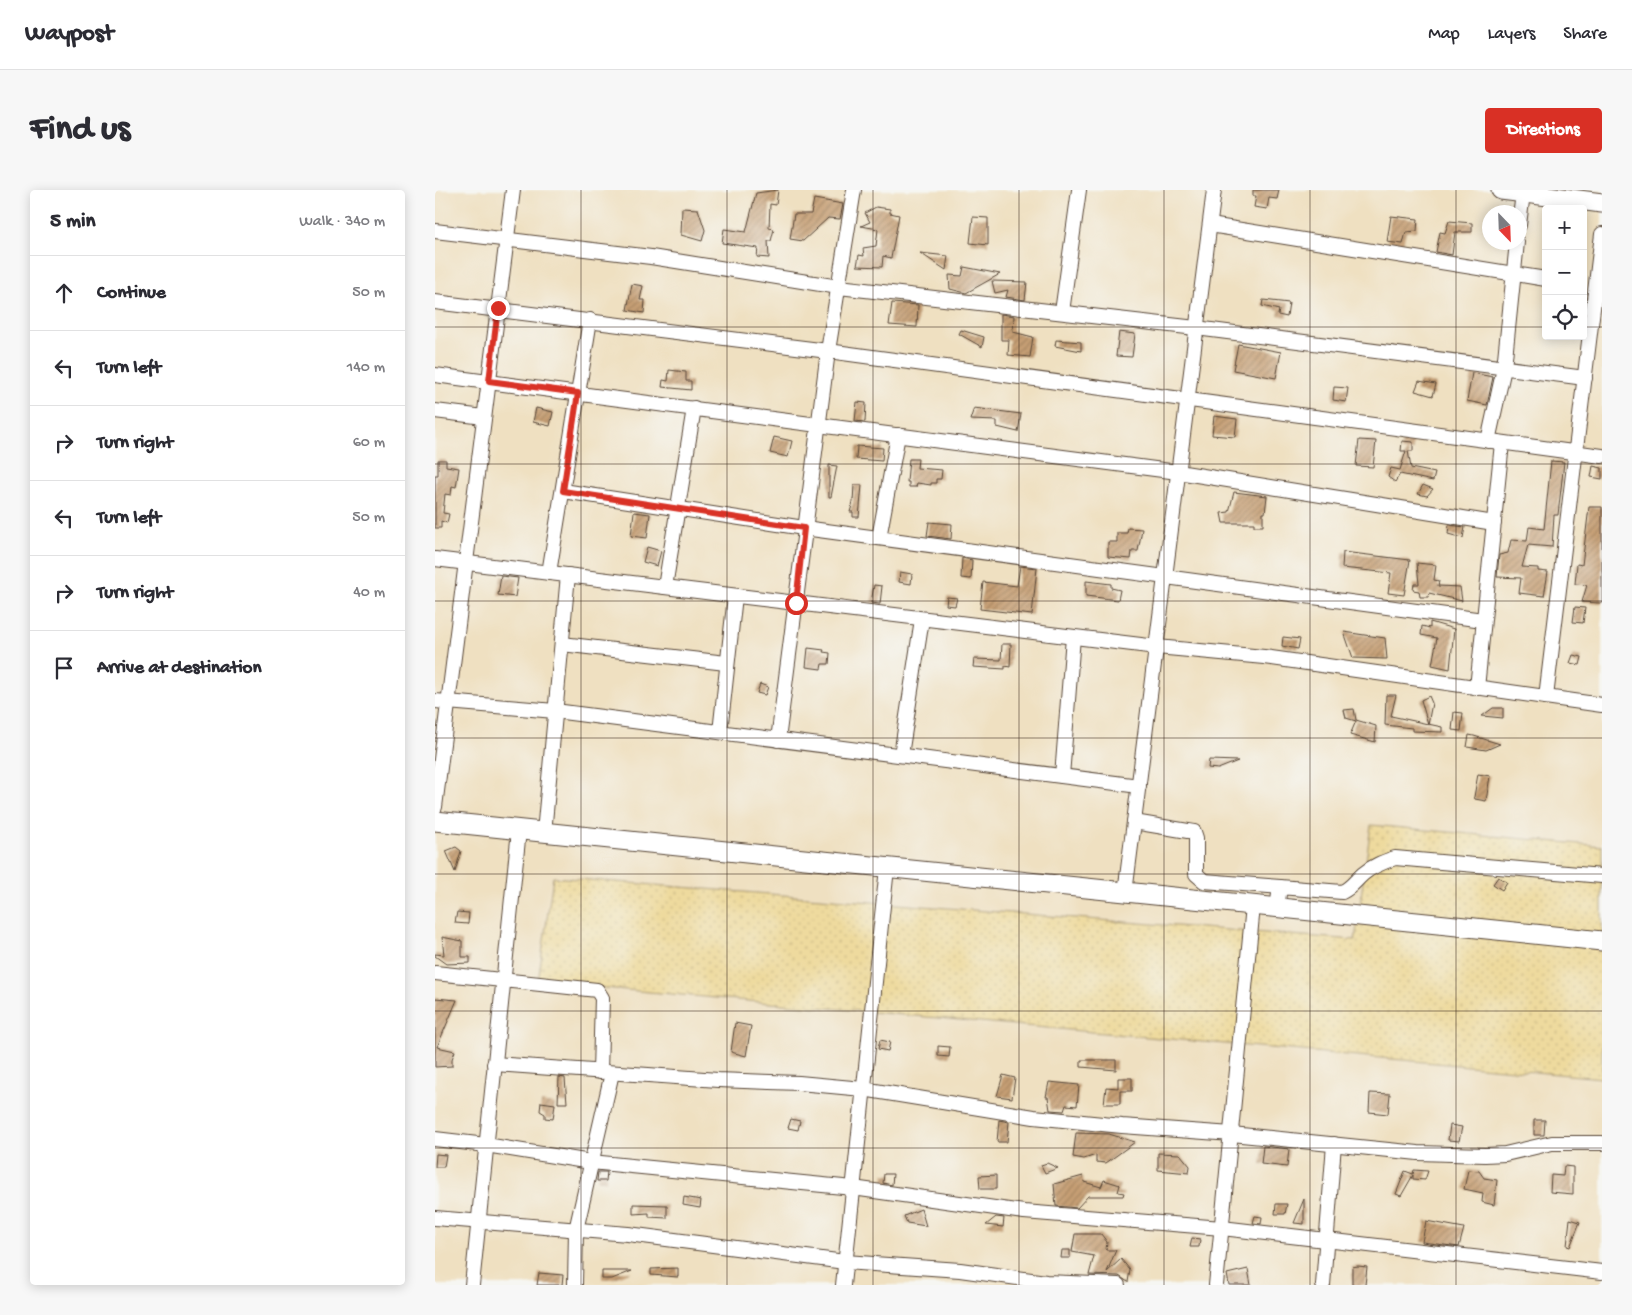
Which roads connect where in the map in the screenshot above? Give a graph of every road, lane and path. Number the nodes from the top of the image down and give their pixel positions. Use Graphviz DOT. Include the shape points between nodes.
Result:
graph roads {
  1 [pos="513,190"];
  2 [pos="855,190"];
  3 [pos="1079,190"];
  4 [pos="1214,190"];
  5 [pos="1501,190"];
  6 [pos="1535,193"];
  7 [pos="1602,202"];
  8 [pos="1527,209"];
  9 [pos="1209,225"];
  10 [pos="435,231"];
  11 [pos="1602,234"];
  12 [pos="507,240"];
  13 [pos="1516,250"];
  14 [pos="1514,274"];
  15 [pos="1542,278"];
  16 [pos="839,287"];
  17 [pos="1594,287"];
  18 [pos="435,302"];
  19 [pos="498,308"];
  20 [pos="1062,312"];
  21 [pos="590,320"];
  22 [pos="1197,328"];
  23 [pos="829,352"];
  24 [pos="1505,368"];
  25 [pos="435,374"];
  26 [pos="1585,378"];
  27 [pos="489,381"];
  28 [pos="578,393"];
  29 [pos="1187,400"];
  30 [pos="694,408"];
  31 [pos="435,411"];
  32 [pos="484,417"];
  33 [pos="818,425"];
  34 [pos="899,435"];
  35 [pos="1495,442"];
  36 [pos="1577,453"];
  37 [pos="1602,456"];
  38 [pos="1178,472"];
  39 [pos="563,491"];
  40 [pos="678,509"];
  41 [pos="1493,522"];
  42 [pos="804,528"];
  43 [pos="879,538"];
  44 [pos="435,559"];
  45 [pos="465,562"];
  46 [pos="549,573"];
  47 [pos="569,575"];
  48 [pos="1166,575"];
  49 [pos="665,587"];
  50 [pos="735,596"];
  51 [pos="796,603"];
  52 [pos="922,619"];
  53 [pos="1483,620"];
  54 [pos="1073,637"];
  55 [pos="562,644"];
  56 [pos="1157,647"];
  57 [pos="726,663"];
  58 [pos="1477,688"];
  59 [pos="1546,698"];
  60 [pos="441,702"];
  61 [pos="1602,705"];
  62 [pos="555,711"];
  63 [pos="720,732"];
  64 [pos="778,740"];
  65 [pos="901,755"];
  66 [pos="1062,776"];
  67 [pos="1139,786"];
  68 [pos="435,807"];
  69 [pos="435,821"];
  70 [pos="1134,822"];
  71 [pos="519,830"];
  72 [pos="544,833"];
  73 [pos="887,868"];
  74 [pos="1602,876"];
  75 [pos="1280,888"];
  76 [pos="1125,893"];
  77 [pos="1253,906"];
  78 [pos="1277,908"];
  79 [pos="1602,941"];
  80 [pos="435,973"];
  81 [pos="503,980"];
  82 [pos="494,1064"];
  83 [pos="606,1072"];
  84 [pos="863,1089"];
  85 [pos="1232,1134"];
  86 [pos="435,1139"];
  87 [pos="1602,1143"];
  88 [pos="1334,1144"];
  89 [pos="486,1145"];
  90 [pos="591,1162"];
  91 [pos="853,1188"];
  92 [pos="435,1218"];
  93 [pos="478,1221"];
  94 [pos="1222,1228"];
  95 [pos="576,1230"];
  96 [pos="1326,1240"];
  97 [pos="845,1262"];
  98 [pos="1602,1272"];
  99 [pos="472,1285"];
  100 [pos="575,1285"];
  101 [pos="843,1285"];
  102 [pos="1118,1285"];
  103 [pos="1216,1285"];
  104 [pos="1323,1285"];
  1 -- 12 [label="street"];
  2 -- 16 [label="street"];
  3 -- 20 [label="street"];
  4 -- 9 [label="street"];
  5 -- 6 [label="street"];
  6 -- 7 [label="street"];
  6 -- 8 [label="street"];
  9 -- 14 [label="street"];
  9 -- 22 [label="street"];
  10 -- 12 [label="street"];
  11 -- 17 [label="street"];
  12 -- 16 [label="street" via="651,257"];
  12 -- 19 [label="street"];
  13 -- 14 [label="street"];
  14 -- 15 [label="street"];
  14 -- 24 [label="street"];
  16 -- 20 [label="street"];
  16 -- 23 [label="street"];
  17 -- 26 [label="street"];
  18 -- 19 [label="street"];
  19 -- 21 [label="street"];
  19 -- 27 [label="street"];
  20 -- 22 [label="street"];
  21 -- 23 [label="street"];
  21 -- 28 [label="street"];
  22 -- 24 [label="street"];
  22 -- 29 [label="street"];
  23 -- 29 [label="street"];
  23 -- 33 [label="street"];
  24 -- 26 [label="street"];
  24 -- 35 [label="street"];
  25 -- 27 [label="street"];
  26 -- 36 [label="street"];
  27 -- 28 [label="street"];
  27 -- 32 [label="street"];
  28 -- 30 [label="street"];
  28 -- 39 [label="street"];
  29 -- 35 [label="street"];
  29 -- 38 [label="street"];
  30 -- 33 [label="street"];
  30 -- 40 [label="street"];
  31 -- 32 [label="street"];
  32 -- 45 [label="street"];
  33 -- 34 [label="street"];
  33 -- 42 [label="street"];
  34 -- 38 [label="street"];
  34 -- 43 [label="street"];
  35 -- 36 [label="street"];
  35 -- 41 [label="street"];
  36 -- 37 [label="street"];
  36 -- 59 [label="street"];
  38 -- 41 [label="street"];
  38 -- 48 [label="street"];
  39 -- 40 [label="street"];
  39 -- 46 [label="street"];
  40 -- 42 [label="street"];
  40 -- 49 [label="street"];
  41 -- 53 [label="street"];
  42 -- 43 [label="street"];
  42 -- 51 [label="street"];
  43 -- 48 [label="street"];
  44 -- 45 [label="street"];
  45 -- 46 [label="street"];
  45 -- 60 [label="street"];
  46 -- 47 [label="street"];
  47 -- 49 [label="street"];
  47 -- 55 [label="street"];
  48 -- 53 [label="street"];
  48 -- 56 [label="street"];
  49 -- 50 [label="street"];
  50 -- 51 [label="street"];
  50 -- 57 [label="street"];
  51 -- 52 [label="street"];
  51 -- 64 [label="street"];
  52 -- 54 [label="street"];
  52 -- 65 [label="street"];
  53 -- 58 [label="street"];
  54 -- 56 [label="street"];
  54 -- 66 [label="street"];
  55 -- 57 [label="street"];
  55 -- 62 [label="street"];
  56 -- 58 [label="street" via="1264,657"];
  56 -- 67 [label="street"];
  57 -- 63 [label="street"];
  58 -- 59 [label="street"];
  59 -- 61 [label="street"];
  60 -- 62 [label="street"];
  60 -- 68 [label="street"];
  62 -- 63 [label="street"];
  62 -- 72 [label="street"];
  63 -- 64 [label="street"];
  64 -- 65 [label="street"];
  65 -- 66 [label="street"];
  66 -- 67 [label="street"];
  67 -- 70 [label="street"];
  69 -- 71 [label="street"];
  70 -- 75 [label="street" via="1194,832 1197,838 1196,874 1204,881"];
  70 -- 76 [label="street"];
  71 -- 72 [label="street"];
  71 -- 81 [label="street"];
  72 -- 73 [label="street"];
  73 -- 76 [label="street"];
  73 -- 84 [label="street"];
  74 -- 75 [label="street" via="1395,858 1363,873 1342,892"];
  75 -- 78 [label="street"];
  76 -- 77 [label="street"];
  77 -- 78 [label="street"];
  77 -- 85 [label="street"];
  78 -- 79 [label="street"];
  80 -- 81 [label="street"];
  81 -- 82 [label="street"];
  81 -- 83 [label="street" via="597,990 602,998"];
  82 -- 83 [label="street"];
  82 -- 89 [label="street"];
  83 -- 84 [label="street"];
  83 -- 90 [label="street"];
  84 -- 85 [label="street" via="1034,1117"];
  84 -- 91 [label="street"];
  85 -- 88 [label="street"];
  85 -- 94 [label="street"];
  86 -- 89 [label="street"];
  87 -- 88 [label="street" via="1552,1143 1505,1154 1485,1155 1418,1153"];
  88 -- 96 [label="street"];
  89 -- 90 [label="street"];
  89 -- 93 [label="street"];
  90 -- 91 [label="street"];
  90 -- 95 [label="street"];
  91 -- 94 [label="street" via="1024,1212"];
  91 -- 97 [label="street"];
  92 -- 93 [label="street"];
  93 -- 95 [label="street"];
  93 -- 99 [label="street"];
  94 -- 96 [label="street"];
  94 -- 103 [label="street"];
  95 -- 97 [label="street" via="732,1246"];
  95 -- 100 [label="street"];
  96 -- 98 [label="street"];
  96 -- 104 [label="street"];
  97 -- 101 [label="street"];
  97 -- 102 [label="street" via="959,1270 1046,1282"];
}
